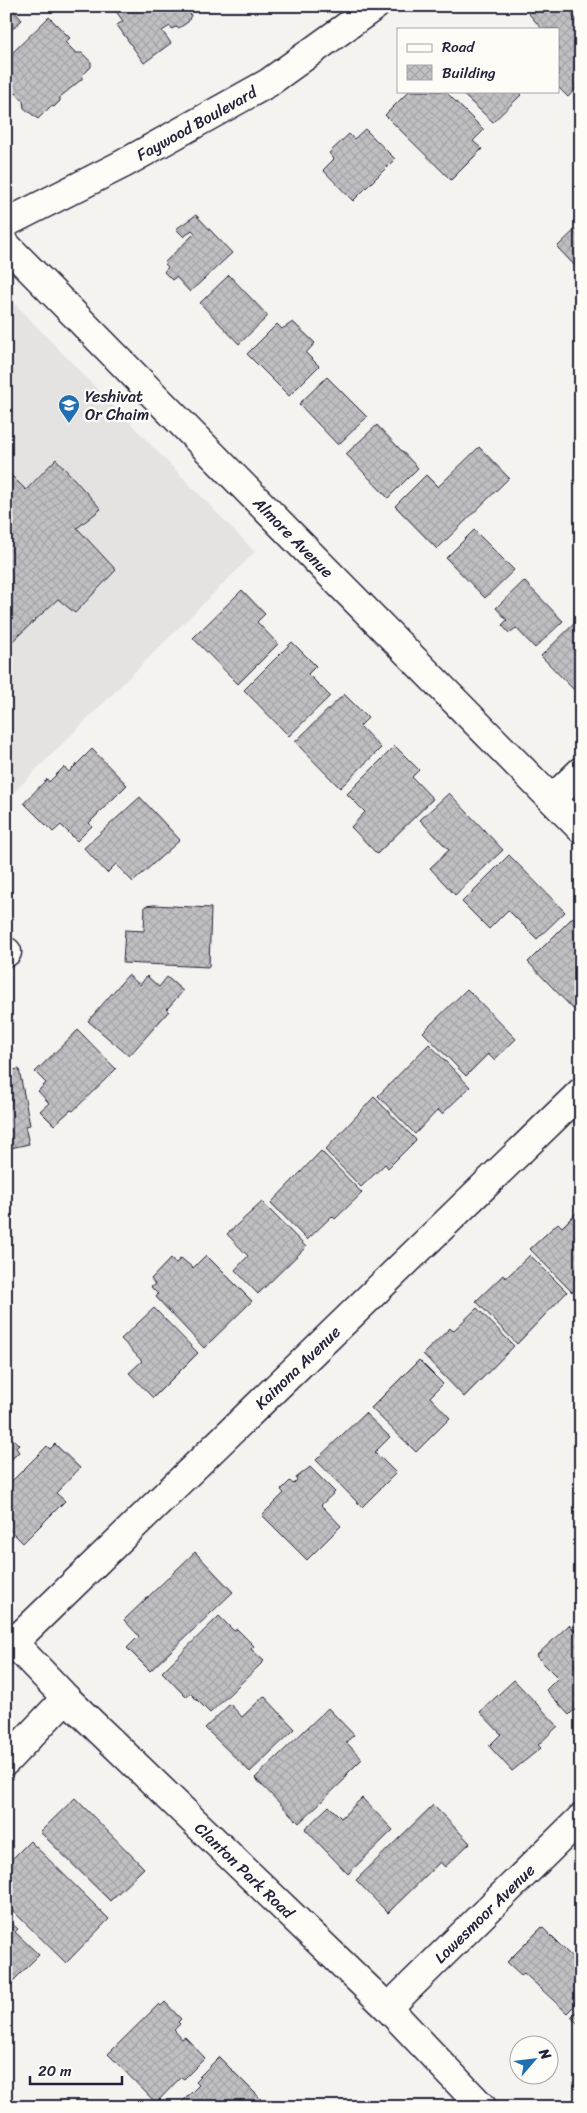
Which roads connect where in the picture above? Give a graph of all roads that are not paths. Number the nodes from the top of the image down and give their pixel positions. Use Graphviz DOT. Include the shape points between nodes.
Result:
graph roads {
  1 [pos="375,6"];
  2 [pos="6,223"];
  3 [pos="6,245"];
  4 [pos="581,771"];
  5 [pos="552,799"];
  6 [pos="581,829"];
  7 [pos="581,1092"];
  8 [pos="10,1639"];
  9 [pos="66,1698"];
  10 [pos="6,1761"];
  11 [pos="581,1818"];
  12 [pos="388,2008"];
  13 [pos="482,2107"];
  1 -- 2 [label="street, Faywood Boulevard" via="268,83 123,164"];
  3 -- 5 [label="street, Almore Avenue"];
  4 -- 5 [label="street"];
  5 -- 6 [label="street, Almore Avenue"];
  7 -- 8 [label="street, Kainona Avenue"];
  8 -- 9 [label="street, Clanton Park Road"];
  9 -- 10 [label="street"];
  9 -- 12 [label="street, Clanton Park Road"];
  11 -- 12 [label="street, Lowesmoor Avenue"];
  12 -- 13 [label="street, Clanton Park Road"];
}
